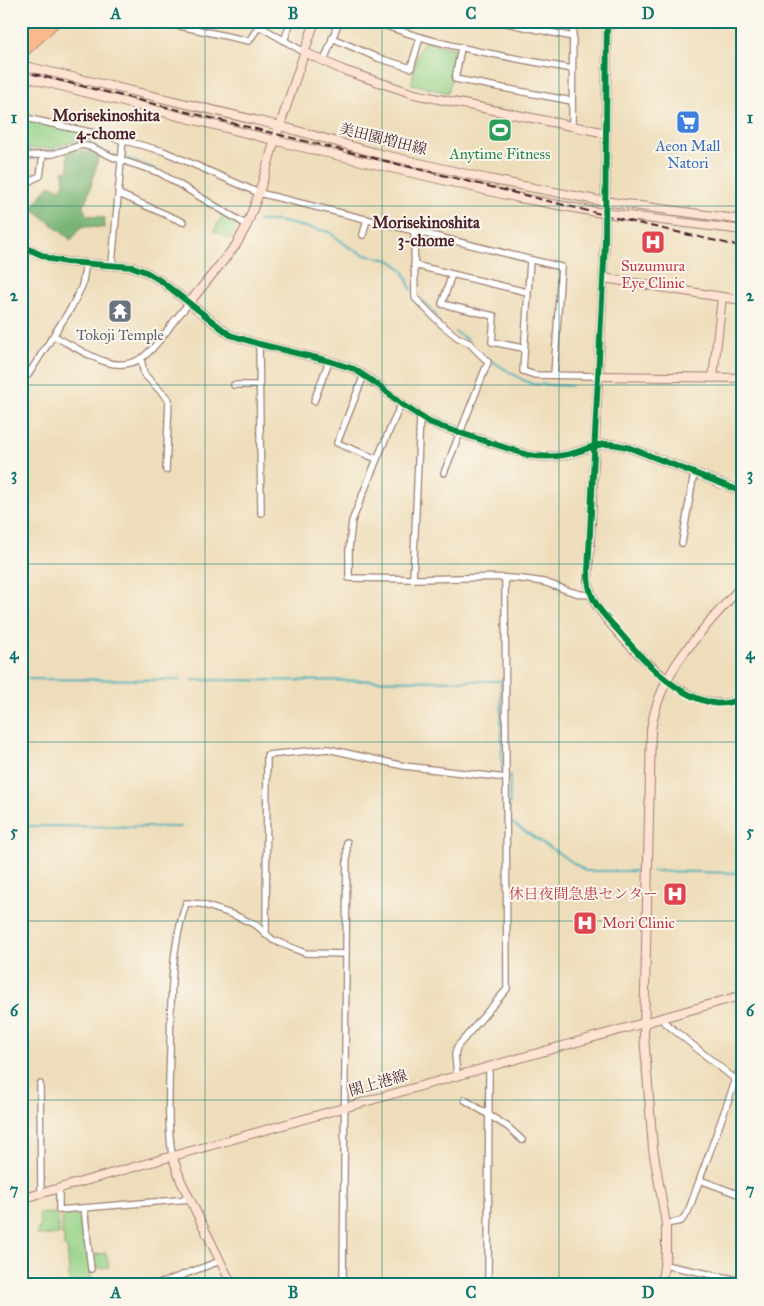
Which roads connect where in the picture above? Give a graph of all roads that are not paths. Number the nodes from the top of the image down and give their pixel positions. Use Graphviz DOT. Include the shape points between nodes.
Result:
graph roads {
  1 [pos="42,21"];
  2 [pos="56,21"];
  3 [pos="157,21"];
  4 [pos="251,21"];
  5 [pos="291,21"];
  6 [pos="315,21"];
  7 [pos="339,21"];
  8 [pos="374,21"];
  9 [pos="496,21"];
  10 [pos="573,21"];
  11 [pos="607,21"];
  12 [pos="259,26"];
  13 [pos="420,37"];
  14 [pos="573,37"];
  15 [pos="332,38"];
  16 [pos="21,41"];
  17 [pos="284,41"];
  18 [pos="461,48"];
  19 [pos="304,52"];
  20 [pos="21,54"];
  21 [pos="324,61"];
  22 [pos="21,65"];
  23 [pos="572,69"];
  24 [pos="21,76"];
  25 [pos="572,101"];
  26 [pos="21,117"];
  27 [pos="280,126"];
  28 [pos="572,127"];
  29 [pos="606,133"];
  30 [pos="123,140"];
  31 [pos="275,140"];
  32 [pos="43,154"];
  33 [pos="21,156"];
  34 [pos="121,159"];
  35 [pos="21,185"];
  36 [pos="259,193"];
  37 [pos="119,194"];
  38 [pos="606,202"];
  39 [pos="606,213"];
  40 [pos="367,219"];
  41 [pos="743,220"];
  42 [pos="183,222"];
  43 [pos="247,225"];
  44 [pos="743,230"];
  45 [pos="414,231"];
  46 [pos="363,235"];
  47 [pos="21,246"];
  48 [pos="530,260"];
  49 [pos="86,263"];
  50 [pos="112,264"];
  51 [pos="414,265"];
  52 [pos="452,274"];
  53 [pos="604,278"];
  54 [pos="527,292"];
  55 [pos="722,297"];
  56 [pos="743,300"];
  57 [pos="188,303"];
  58 [pos="54,336"];
  59 [pos="259,344"];
  60 [pos="523,348"];
  61 [pos="141,359"];
  62 [pos="329,361"];
  63 [pos="364,375"];
  64 [pos="554,375"];
  65 [pos="598,376"];
  66 [pos="713,378"];
  67 [pos="743,378"];
  68 [pos="21,379"];
  69 [pos="234,385"];
  70 [pos="260,385"];
  71 [pos="314,401"];
  72 [pos="401,404"];
  73 [pos="420,416"];
  74 [pos="459,433"];
  75 [pos="595,446"];
  76 [pos="377,459"];
  77 [pos="166,470"];
  78 [pos="444,473"];
  79 [pos="694,473"];
  80 [pos="743,492"];
  81 [pos="261,513"];
  82 [pos="682,543"];
  83 [pos="506,578"];
  84 [pos="413,579"];
  85 [pos="743,584"];
  86 [pos="591,594"];
  87 [pos="667,680"];
  88 [pos="743,698"];
  89 [pos="506,778"];
  90 [pos="346,842"];
  91 [pos="266,935"];
  92 [pos="345,954"];
  93 [pos="743,995"];
  94 [pos="662,1017"];
  95 [pos="644,1023"];
  96 [pos="743,1060"];
  97 [pos="489,1066"];
  98 [pos="457,1075"];
  99 [pos="736,1080"];
  100 [pos="40,1084"];
  101 [pos="743,1090"];
  102 [pos="465,1100"];
  103 [pos="344,1107"];
  104 [pos="489,1115"];
  105 [pos="522,1140"];
  106 [pos="172,1156"];
  107 [pos="700,1180"];
  108 [pos="59,1188"];
  109 [pos="41,1193"];
  110 [pos="743,1196"];
  111 [pos="21,1198"];
  112 [pos="190,1199"];
  113 [pos="84,1208"];
  114 [pos="666,1224"];
  115 [pos="220,1261"];
  116 [pos="665,1265"];
  117 [pos="91,1269"];
  118 [pos="743,1281"];
  119 [pos="156,1285"];
  120 [pos="232,1285"];
  121 [pos="343,1285"];
  122 [pos="488,1285"];
  123 [pos="661,1285"];
  1 -- 16 [label="highway"];
  2 -- 20 [label="highway"];
  3 -- 12 [label="street" via="249,41"];
  4 -- 12 [label="street"];
  5 -- 17 [label="street"];
  6 -- 19 [label="street"];
  7 -- 15 [label="street"];
  8 -- 13 [label="street"];
  9 -- 14 [label="street"];
  10 -- 14 [label="street"];
  11 -- 29 [label="street"];
  12 -- 17 [label="street"];
  13 -- 15 [label="street" via="411,68"];
  13 -- 18 [label="street"];
  14 -- 23 [label="street"];
  15 -- 21 [label="street"];
  17 -- 19 [label="street"];
  18 -- 23 [label="street"];
  18 -- 25 [label="street" via="455,79"];
  19 -- 21 [label="street"];
  19 -- 27 [label="street"];
  21 -- 28 [label="street" via="414,94"];
  22 -- 27 [label="street, 美田園増田線"];
  23 -- 25 [label="street"];
  24 -- 31 [label="street, 美田園増田線"];
  25 -- 28 [label="street"];
  26 -- 30 [label="street"];
  27 -- 31 [label="street"];
  27 -- 38 [label="street, 美田園増田線" via="376,153"];
  28 -- 29 [label="street"];
  29 -- 38 [label="street"];
  30 -- 34 [label="street"];
  30 -- 36 [label="street" via="163,151"];
  31 -- 36 [label="street"];
  31 -- 39 [label="street, 美田園増田線" via="514,197"];
  32 -- 33 [label="street"];
  32 -- 34 [label="street" via="82,145"];
  32 -- 35 [label="street" via="40,176"];
  34 -- 37 [label="street"];
  34 -- 43 [label="street" via="160,173"];
  36 -- 40 [label="street"];
  36 -- 43 [label="street"];
  37 -- 42 [label="street"];
  37 -- 50 [label="street"];
  38 -- 39 [label="street"];
  38 -- 41 [label="street, 美田園増田線"];
  39 -- 44 [label="street, 美田園増田線"];
  39 -- 53 [label="street"];
  40 -- 45 [label="street"];
  40 -- 46 [label="street"];
  43 -- 57 [label="street" via="236,245"];
  45 -- 48 [label="street"];
  45 -- 51 [label="street"];
  47 -- 49 [label="street" via="51,259"];
  48 -- 54 [label="street"];
  48 -- 64 [label="street" via="562,267"];
  49 -- 50 [label="street"];
  49 -- 58 [label="street" via="82,286"];
  50 -- 57 [label="street" via="146,272"];
  51 -- 52 [label="street"];
  51 -- 74 [label="street" via="414,298 488,362"];
  52 -- 54 [label="street"];
  52 -- 60 [label="street" via="442,304 494,316 492,342"];
  53 -- 55 [label="street"];
  53 -- 65 [label="street"];
  54 -- 60 [label="street"];
  55 -- 56 [label="street"];
  55 -- 66 [label="street"];
  57 -- 59 [label="street" via="230,335"];
  57 -- 61 [label="street"];
  58 -- 61 [label="street" via="107,362 121,364"];
  58 -- 68 [label="street" via="28,375"];
  59 -- 62 [label="street"];
  59 -- 70 [label="street"];
  60 -- 64 [label="street" via="522,371"];
  61 -- 77 [label="street" via="144,374 170,400"];
  62 -- 63 [label="street"];
  62 -- 71 [label="street"];
  63 -- 72 [label="street"];
  63 -- 76 [label="street" via="338,443"];
  64 -- 65 [label="street"];
  65 -- 66 [label="street"];
  65 -- 75 [label="street"];
  66 -- 67 [label="street"];
  69 -- 70 [label="street"];
  70 -- 81 [label="street"];
  72 -- 73 [label="street"];
  72 -- 76 [label="street"];
  73 -- 74 [label="street"];
  73 -- 84 [label="street"];
  74 -- 75 [label="street" via="539,457 564,456"];
  74 -- 78 [label="street"];
  75 -- 79 [label="street" via="608,444 630,448"];
  75 -- 86 [label="street" via="588,571"];
  76 -- 84 [label="street" via="352,521 349,578"];
  79 -- 80 [label="street"];
  79 -- 82 [label="street"];
  83 -- 84 [label="street"];
  83 -- 86 [label="street" via="545,582 582,595"];
  83 -- 89 [label="street"];
  85 -- 87 [label="street" via="689,645"];
  86 -- 87 [label="street" via="626,641"];
  87 -- 88 [label="street" via="687,693 715,704"];
  87 -- 95 [label="street" via="652,720 650,740"];
  89 -- 91 [label="street" via="404,766 318,749 267,755"];
  89 -- 98 [label="street" via="507,989 457,1047"];
  90 -- 92 [label="street"];
  91 -- 92 [label="street" via="305,953"];
  91 -- 106 [label="street" via="256,925 234,916 201,904 186,903 172,966 168,1110"];
  92 -- 103 [label="street"];
  93 -- 94 [label="street, 閖上港線"];
  94 -- 95 [label="street, 閖上港線"];
  94 -- 99 [label="street" via="664,1022"];
  95 -- 97 [label="street, 閖上港線"];
  95 -- 114 [label="street" via="653,1149"];
  96 -- 99 [label="street"];
  97 -- 98 [label="street, 閖上港線"];
  97 -- 104 [label="street"];
  98 -- 103 [label="street, 閖上港線"];
  99 -- 101 [label="street"];
  99 -- 107 [label="street"];
  100 -- 109 [label="street"];
  102 -- 104 [label="street"];
  103 -- 106 [label="street, 閖上港線"];
  103 -- 121 [label="street"];
  104 -- 105 [label="street"];
  104 -- 122 [label="street"];
  106 -- 108 [label="street, 閖上港線"];
  106 -- 112 [label="street"];
  107 -- 110 [label="street"];
  107 -- 114 [label="street" via="684,1218"];
  108 -- 109 [label="street, 閖上港線"];
  108 -- 113 [label="street" via="59,1210"];
  109 -- 111 [label="street, 閖上港線"];
  112 -- 113 [label="street"];
  112 -- 115 [label="street"];
  113 -- 117 [label="street"];
  114 -- 116 [label="street"];
  115 -- 119 [label="street"];
  115 -- 120 [label="street"];
  116 -- 118 [label="street"];
  116 -- 123 [label="street"];
}
